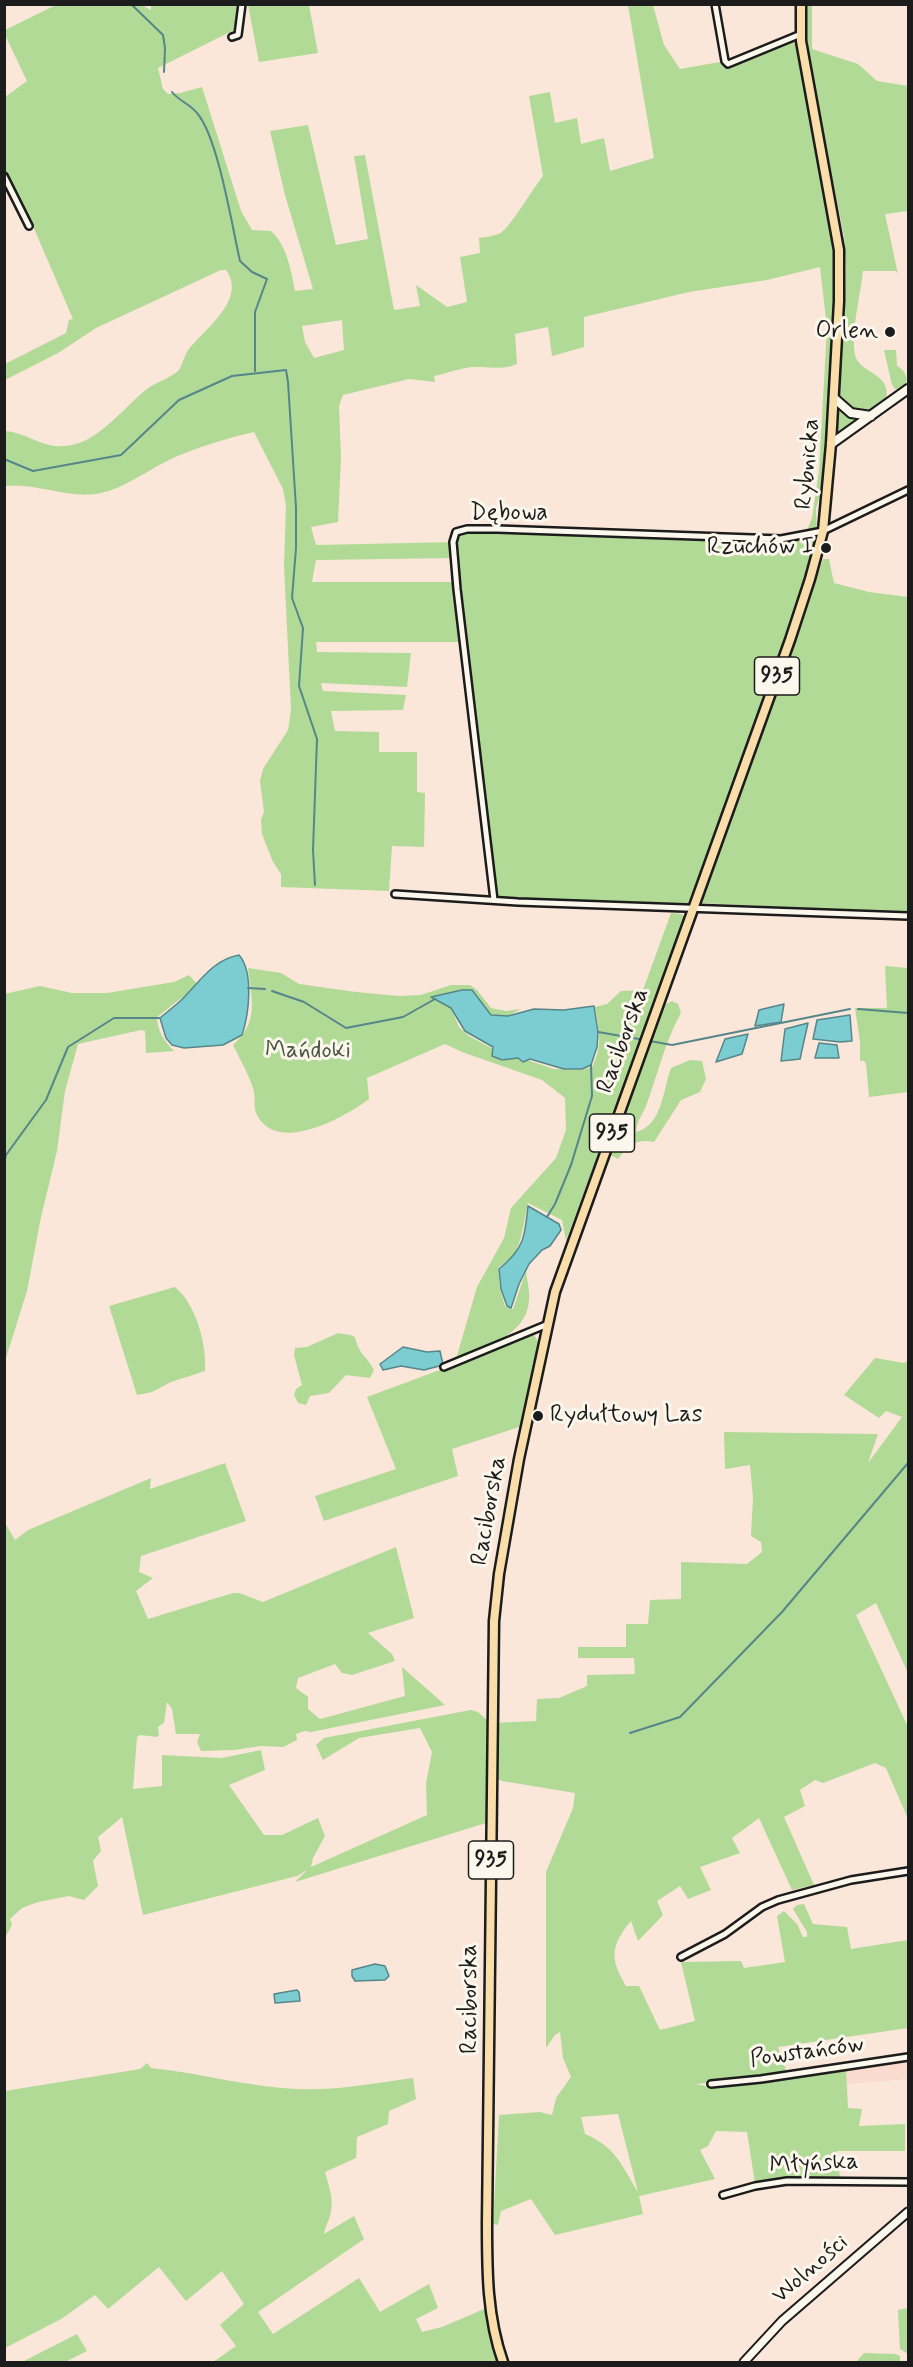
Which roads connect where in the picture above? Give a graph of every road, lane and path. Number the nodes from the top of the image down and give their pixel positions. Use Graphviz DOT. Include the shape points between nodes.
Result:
graph roads {
  1 [pos="242,4"];
  2 [pos="716,4"];
  3 [pos="801,4"];
  4 [pos="801,34"];
  5 [pos="232,37"];
  6 [pos="4,176"];
  7 [pos="29,226"];
  8 [pos="909,389"];
  9 [pos="834,398"];
  10 [pos="871,416"];
  11 [pos="831,444"];
  12 [pos="909,490"];
  13 [pos="823,531"];
  14 [pos="395,894"];
  15 [pos="494,900"];
  16 [pos="692,907"];
  17 [pos="909,916"];
  18 [pos="548,1324"];
  19 [pos="444,1367"];
  20 [pos="909,1871"];
  21 [pos="681,1957"];
  22 [pos="909,2058"];
  23 [pos="711,2084"];
  24 [pos="909,2182"];
  25 [pos="723,2195"];
  26 [pos="909,2212"];
  27 [pos="503,2362"];
  28 [pos="744,2362"];
  1 -- 5 [label="street" via="238,35"];
  2 -- 4 [label="street" via="728,64"];
  3 -- 4 [label="main road, Rybnicka / 935"];
  4 -- 9 [label="main road, Rybnicka / 935" via="839,250"];
  6 -- 7 [label="street"];
  8 -- 10 [label="main road"];
  9 -- 10 [label="main road" via="851,412"];
  9 -- 11 [label="main road, Rybnicka / 935"];
  10 -- 11 [label="main road"];
  11 -- 13 [label="main road, Rybnicka / 935"];
  12 -- 13 [label="street"];
  13 -- 15 [label="street, Dębowa" via="781,539 497,529 456,532 453,542"];
  13 -- 16 [label="main road, Rybnicka / 935" via="790,640"];
  14 -- 15 [label="street"];
  15 -- 16 [label="street"];
  16 -- 17 [label="street"];
  16 -- 18 [label="main road, Raciborska / 935" via="555,1292"];
  18 -- 19 [label="street"];
  18 -- 27 [label="main road, Raciborska / 935" via="519,1459 494,1621 487,2278 491,2322"];
  20 -- 21 [label="street" via="851,1880 778,1900"];
  22 -- 23 [label="street, Powstańców"];
  24 -- 25 [label="street, Młyńska" via="788,2181"];
  26 -- 28 [label="street, Wolności" via="782,2321"];
}
